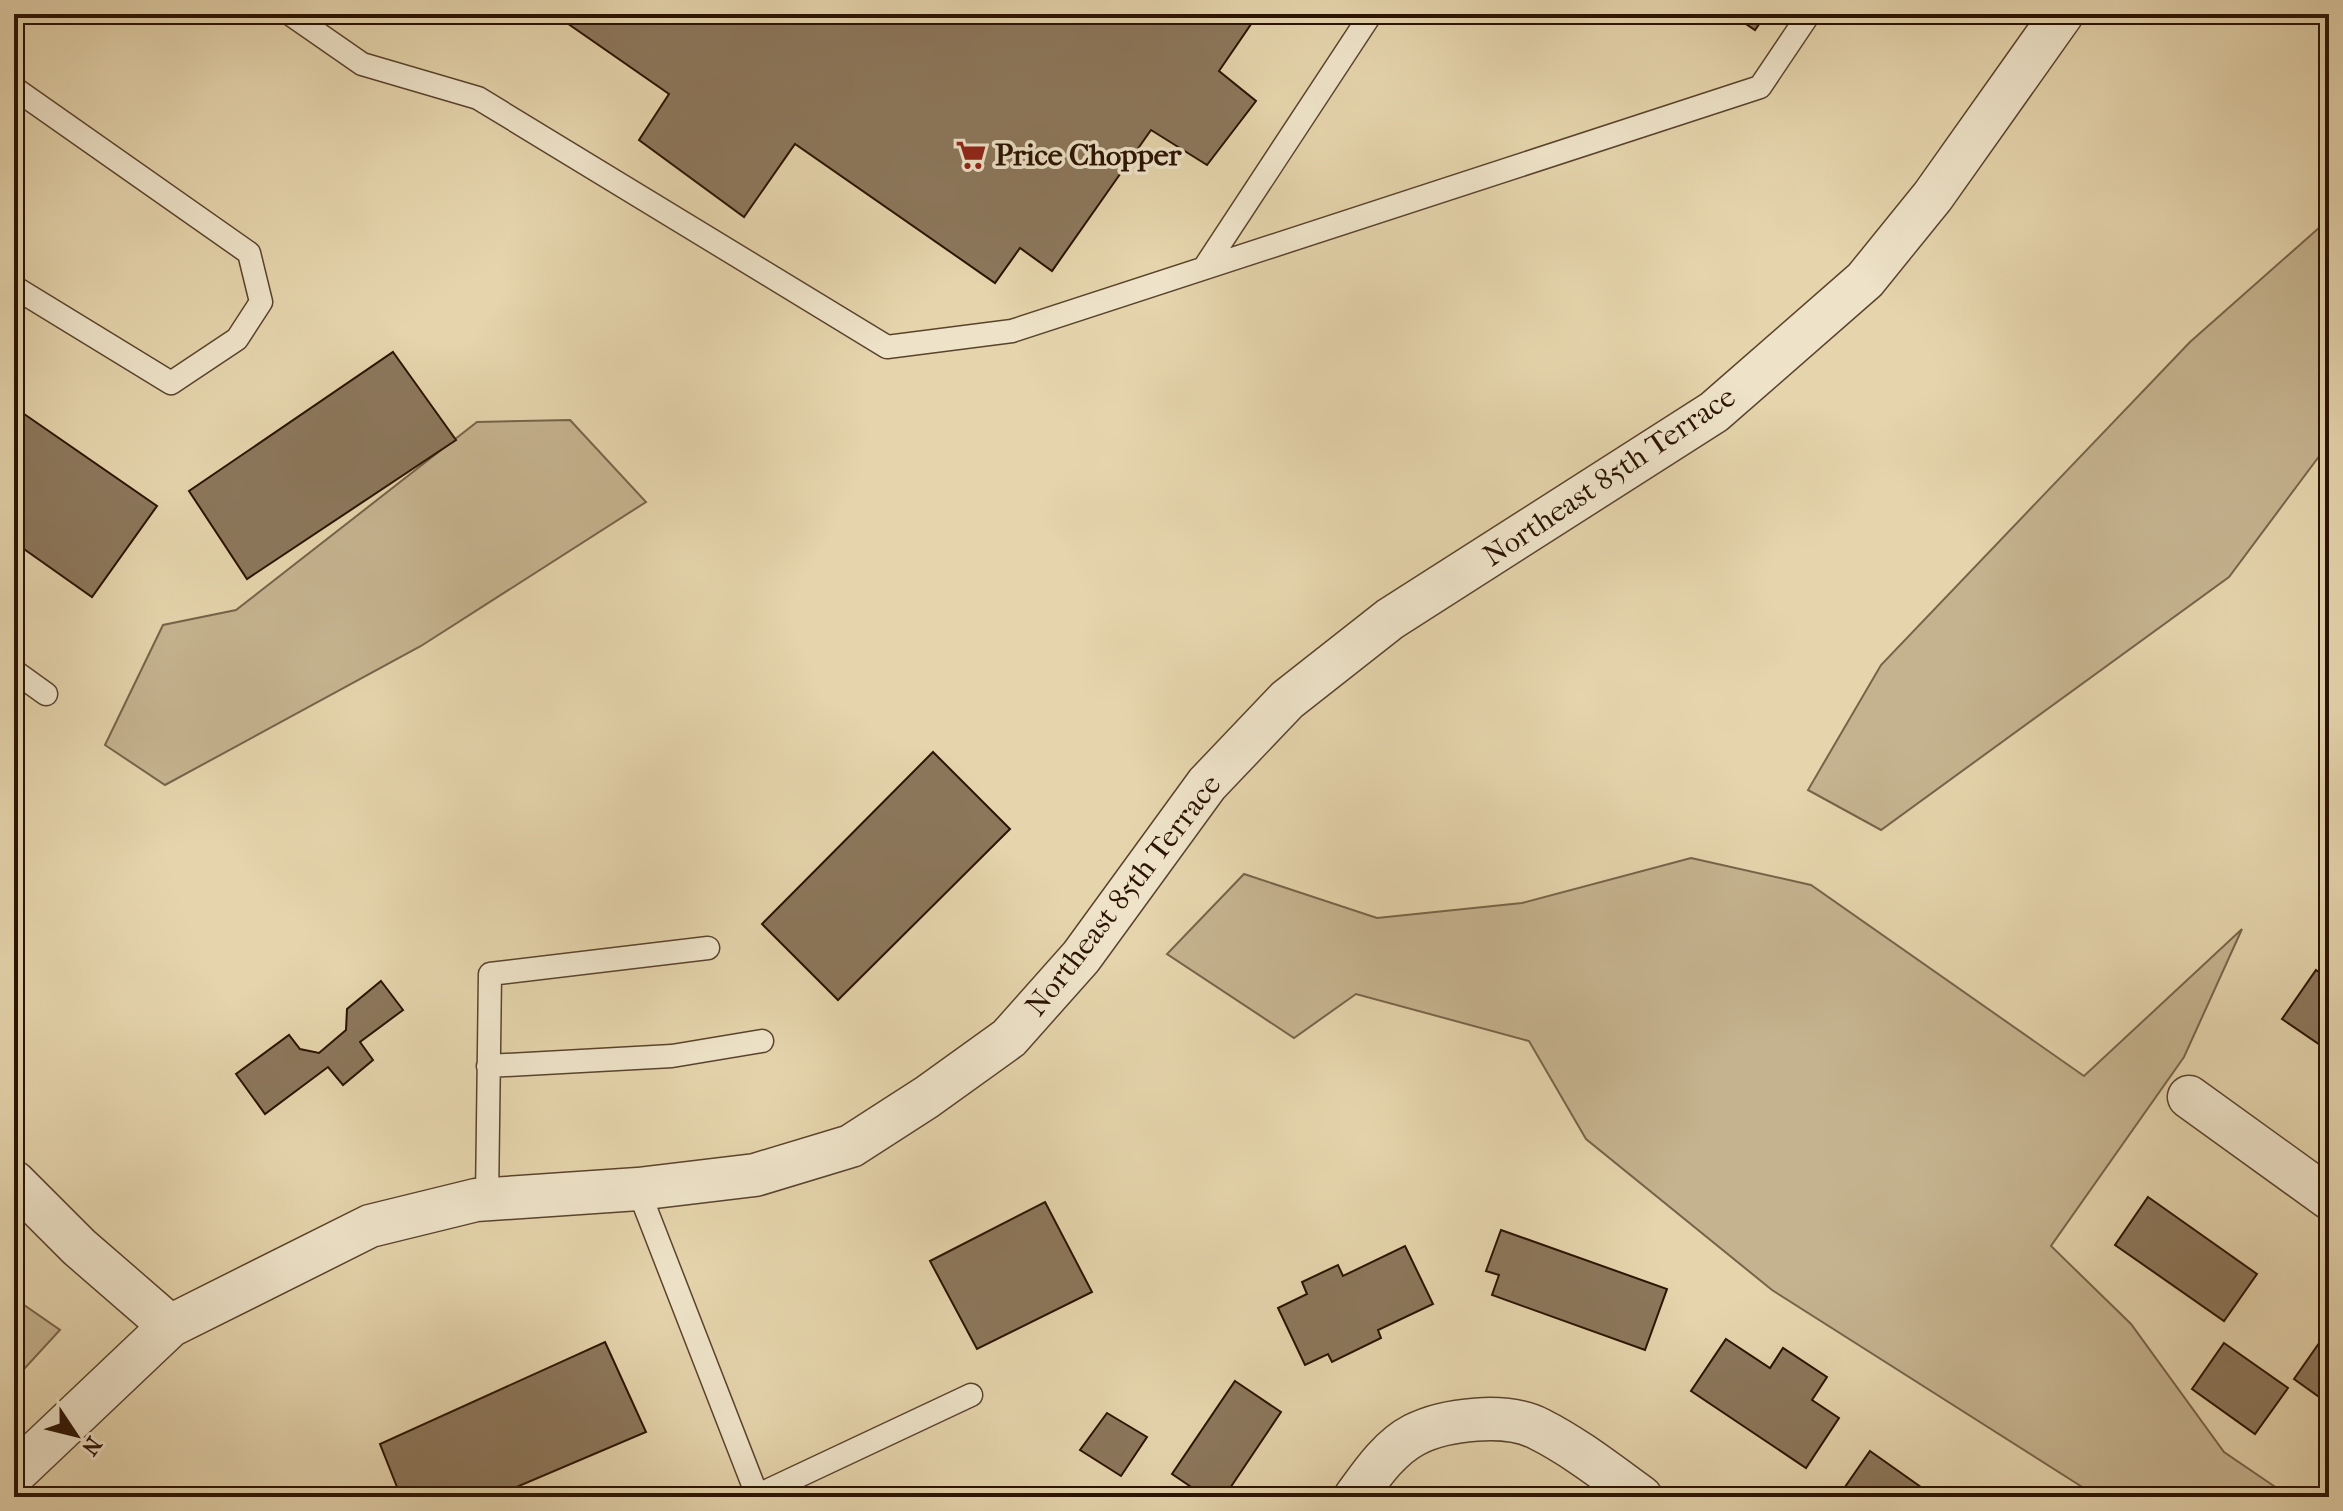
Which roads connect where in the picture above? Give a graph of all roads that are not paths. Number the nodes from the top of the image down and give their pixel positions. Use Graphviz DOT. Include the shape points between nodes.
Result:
graph roads {
  1 [pos="290,14"];
  2 [pos="1371,14"];
  3 [pos="1809,14"];
  4 [pos="2062,14"];
  5 [pos="14,88"];
  6 [pos="1204,268"];
  7 [pos="14,287"];
  8 [pos="14,671"];
  9 [pos="46,694"];
  10 [pos="708,948"];
  11 [pos="762,1041"];
  12 [pos="488,1066"];
  13 [pos="2189,1097"];
  14 [pos="14,1182"];
  15 [pos="638,1189"];
  16 [pos="2329,1198"];
  17 [pos="487,1199"];
  18 [pos="170,1326"];
  19 [pos="971,1395"];
  20 [pos="14,1474"];
  21 [pos="756,1496"];
  22 [pos="1355,1497"];
  23 [pos="1641,1497"];
  1 -- 6 [label="lane" via="362,64 478,98 887,347 1012,331"];
  2 -- 6 [label="lane"];
  3 -- 6 [label="lane" via="1760,87"];
  4 -- 15 [label="street, Northeast 85th Terrace" via="1933,196 1865,280 1714,412 1390,619 1287,700 1207,784 1081,957 1009,1038 851,1146 755,1175"];
  5 -- 7 [label="lane" via="249,253 261,302 237,339 171,383"];
  8 -- 9 [label="lane"];
  10 -- 12 [label="lane" via="490,974"];
  11 -- 12 [label="lane" via="672,1056"];
  12 -- 17 [label="lane"];
  13 -- 16 [label="street"];
  14 -- 18 [label="street"];
  15 -- 17 [label="street, Northeast 85th Terrace"];
  15 -- 21 [label="lane"];
  17 -- 18 [label="street, Northeast 85th Terrace" via="370,1226"];
  18 -- 20 [label="street, Northeast 85th Terrace"];
  19 -- 21 [label="lane"];
  22 -- 23 [label="street" via="1376,1467 1413,1435 1497,1418 1537,1427"];
}
